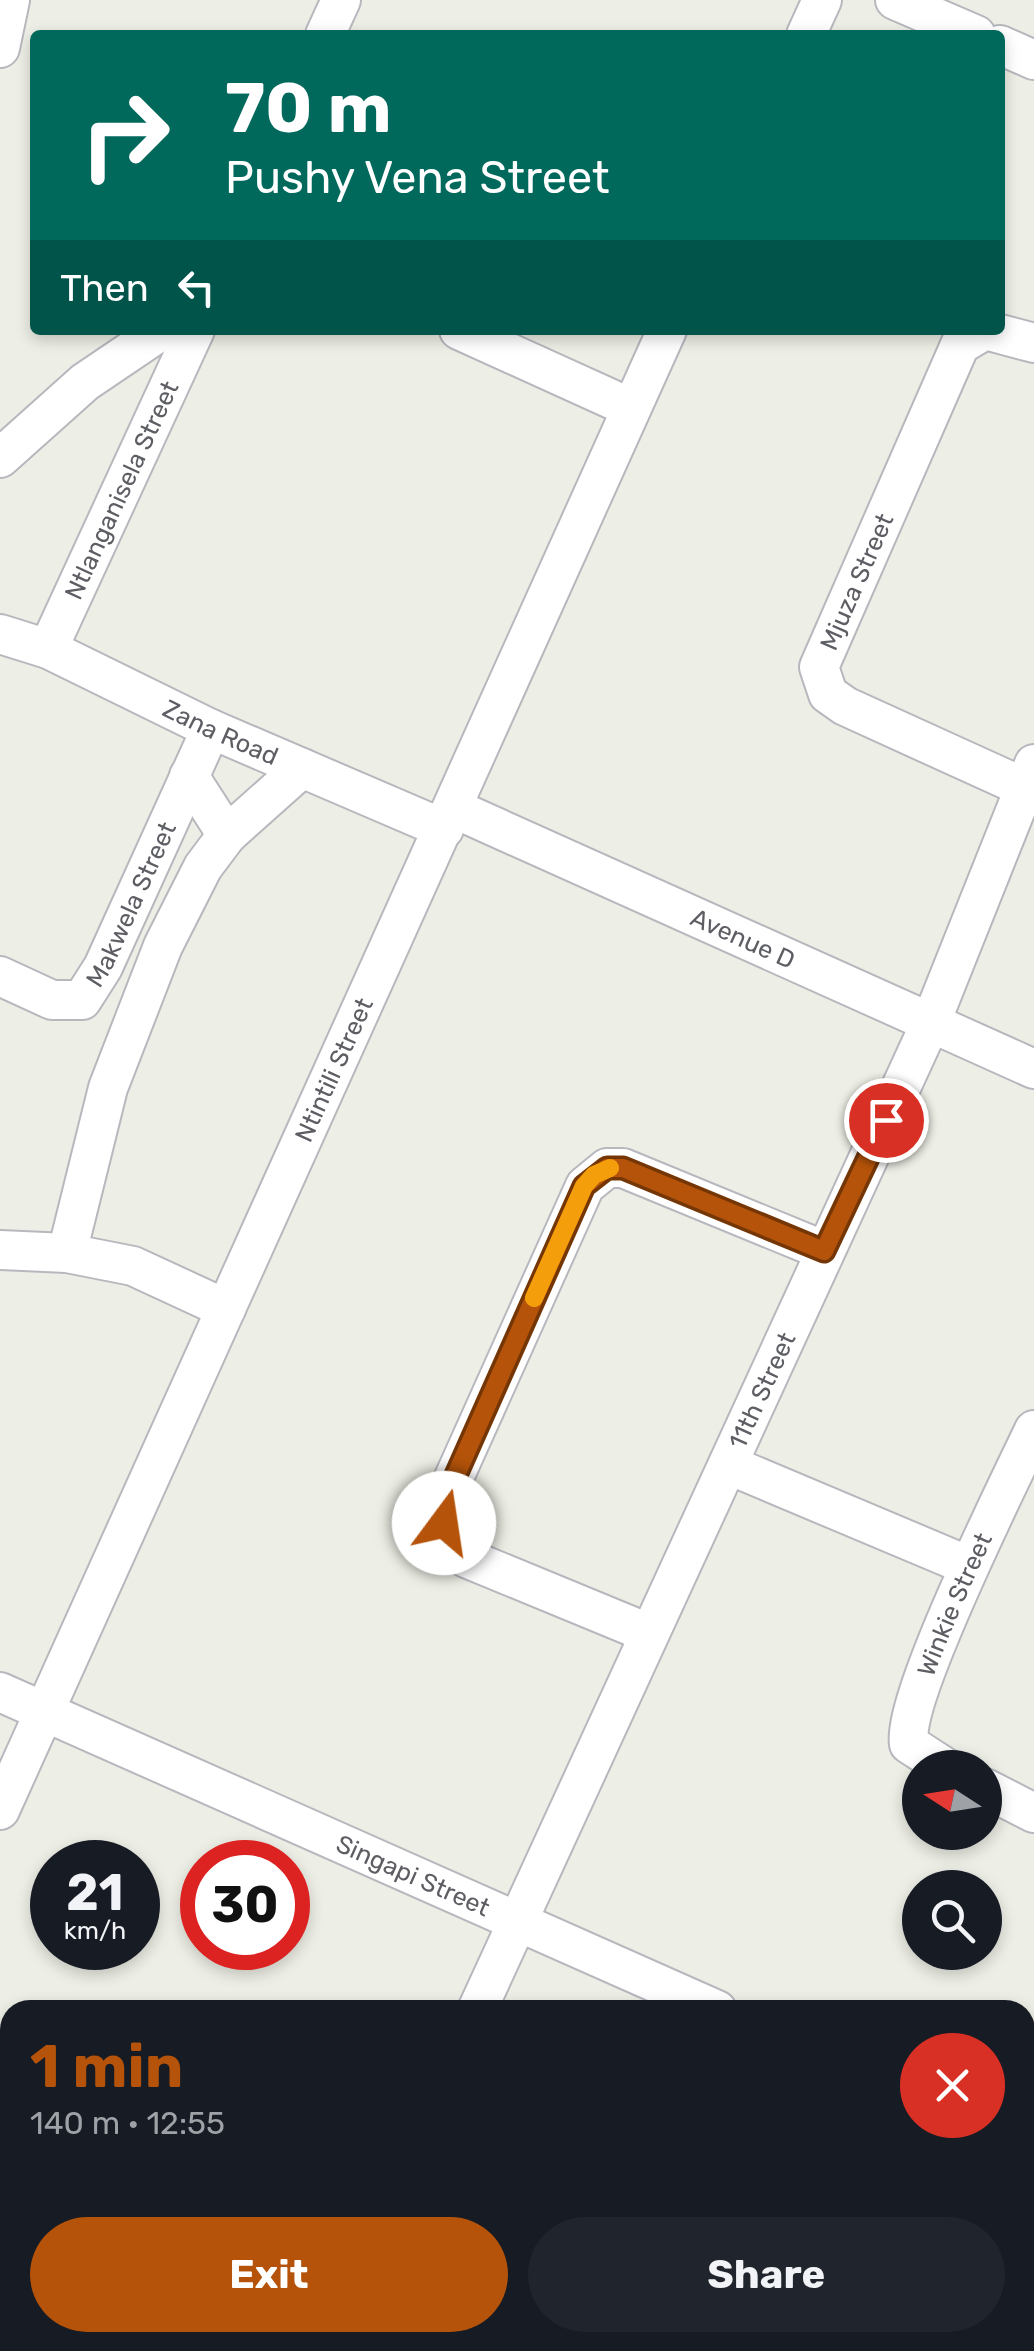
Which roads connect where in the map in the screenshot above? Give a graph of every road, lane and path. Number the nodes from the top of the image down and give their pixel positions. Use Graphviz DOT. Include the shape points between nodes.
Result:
graph roads {
  1 [pos="10,0"];
  2 [pos="321,0"];
  3 [pos="341,0"];
  4 [pos="822,0"];
  5 [pos="895,0"];
  6 [pos="324,30"];
  7 [pos="326,30"];
  8 [pos="808,30"];
  9 [pos="964,30"];
  10 [pos="1005,47"];
  11 [pos="0,48"];
  12 [pos="1034,60"];
  13 [pos="155,335"];
  14 [pos="193,335"];
  15 [pos="470,335"];
  16 [pos="666,335"];
  17 [pos="977,335"];
  18 [pos="1005,335"];
  19 [pos="1034,342"];
  20 [pos="630,408"];
  21 [pos="0,458"];
  22 [pos="0,634"];
  23 [pos="48,649"];
  24 [pos="210,730"];
  25 [pos="302,768"];
  26 [pos="1028,775"];
  27 [pos="189,776"];
  28 [pos="449,818"];
  29 [pos="227,835"];
  30 [pos="0,976"];
  31 [pos="932,1022"];
  32 [pos="1034,1068"];
  33 [pos="0,1250"];
  34 [pos="824,1251"];
  35 [pos="67,1253"];
  36 [pos="226,1309"];
  37 [pos="1034,1430"];
  38 [pos="728,1465"];
  39 [pos="969,1566"];
  40 [pos="648,1633"];
  41 [pos="0,1692"];
  42 [pos="44,1712"];
  43 [pos="918,1750"];
  44 [pos="1002,1797"];
  45 [pos="0,1810"];
  46 [pos="1034,1813"];
  47 [pos="517,1920"];
  48 [pos="481,2000"];
  49 [pos="696,2000"];
  1 -- 11 [label="street"];
  2 -- 6 [label="street"];
  3 -- 7 [label="street"];
  4 -- 8 [label="street"];
  5 -- 9 [label="street"];
  10 -- 12 [label="street"];
  13 -- 21 [label="street" via="86,382"];
  14 -- 23 [label="street, Ntlanganisela Street"];
  15 -- 20 [label="street"];
  16 -- 20 [label="street, Ntintili Street"];
  17 -- 26 [label="street, Mjuza Street" via="960,345 819,667 828,694 845,706"];
  18 -- 19 [label="street, Mjuza Street"];
  20 -- 28 [label="street, Ntintili Street"];
  22 -- 23 [label="street, Zana Road"];
  23 -- 24 [label="street, Zana Road"];
  24 -- 25 [label="street, Zana Road"];
  24 -- 27 [label="street, Makwela Street"];
  25 -- 28 [label="street, Zana Road"];
  25 -- 29 [label="street"];
  26 -- 31 [label="street, 11th Street"];
  27 -- 29 [label="street"];
  27 -- 30 [label="street, Makwela Street" via="82,1000 52,1000"];
  28 -- 31 [label="street, Avenue D"];
  28 -- 36 [label="street, Ntintili Street"];
  29 -- 35 [label="street" via="163,946 120,1052"];
  31 -- 32 [label="street, Avenue D"];
  31 -- 34 [label="street, 11th Street"];
  33 -- 35 [label="street"];
  34 -- 38 [label="street, 11th Street"];
  34 -- 40 [label="street" via="623,1168 607,1168 584,1186 444,1502 444,1523 450,1542 466,1558"];
  35 -- 36 [label="street" via="133,1266"];
  36 -- 42 [label="street, Ntintili Street"];
  37 -- 39 [label="street, Winkie Street"];
  38 -- 39 [label="street"];
  38 -- 40 [label="street, 11th Street"];
  39 -- 43 [label="street, Winkie Street" via="907,1733"];
  40 -- 47 [label="street, 11th Street"];
  41 -- 42 [label="street, Singapi Street"];
  42 -- 45 [label="street, Ntintili Street"];
  42 -- 47 [label="street, Singapi Street"];
  44 -- 46 [label="street"];
  47 -- 48 [label="street, 11th Street"];
  47 -- 49 [label="street, Singapi Street"];
}
